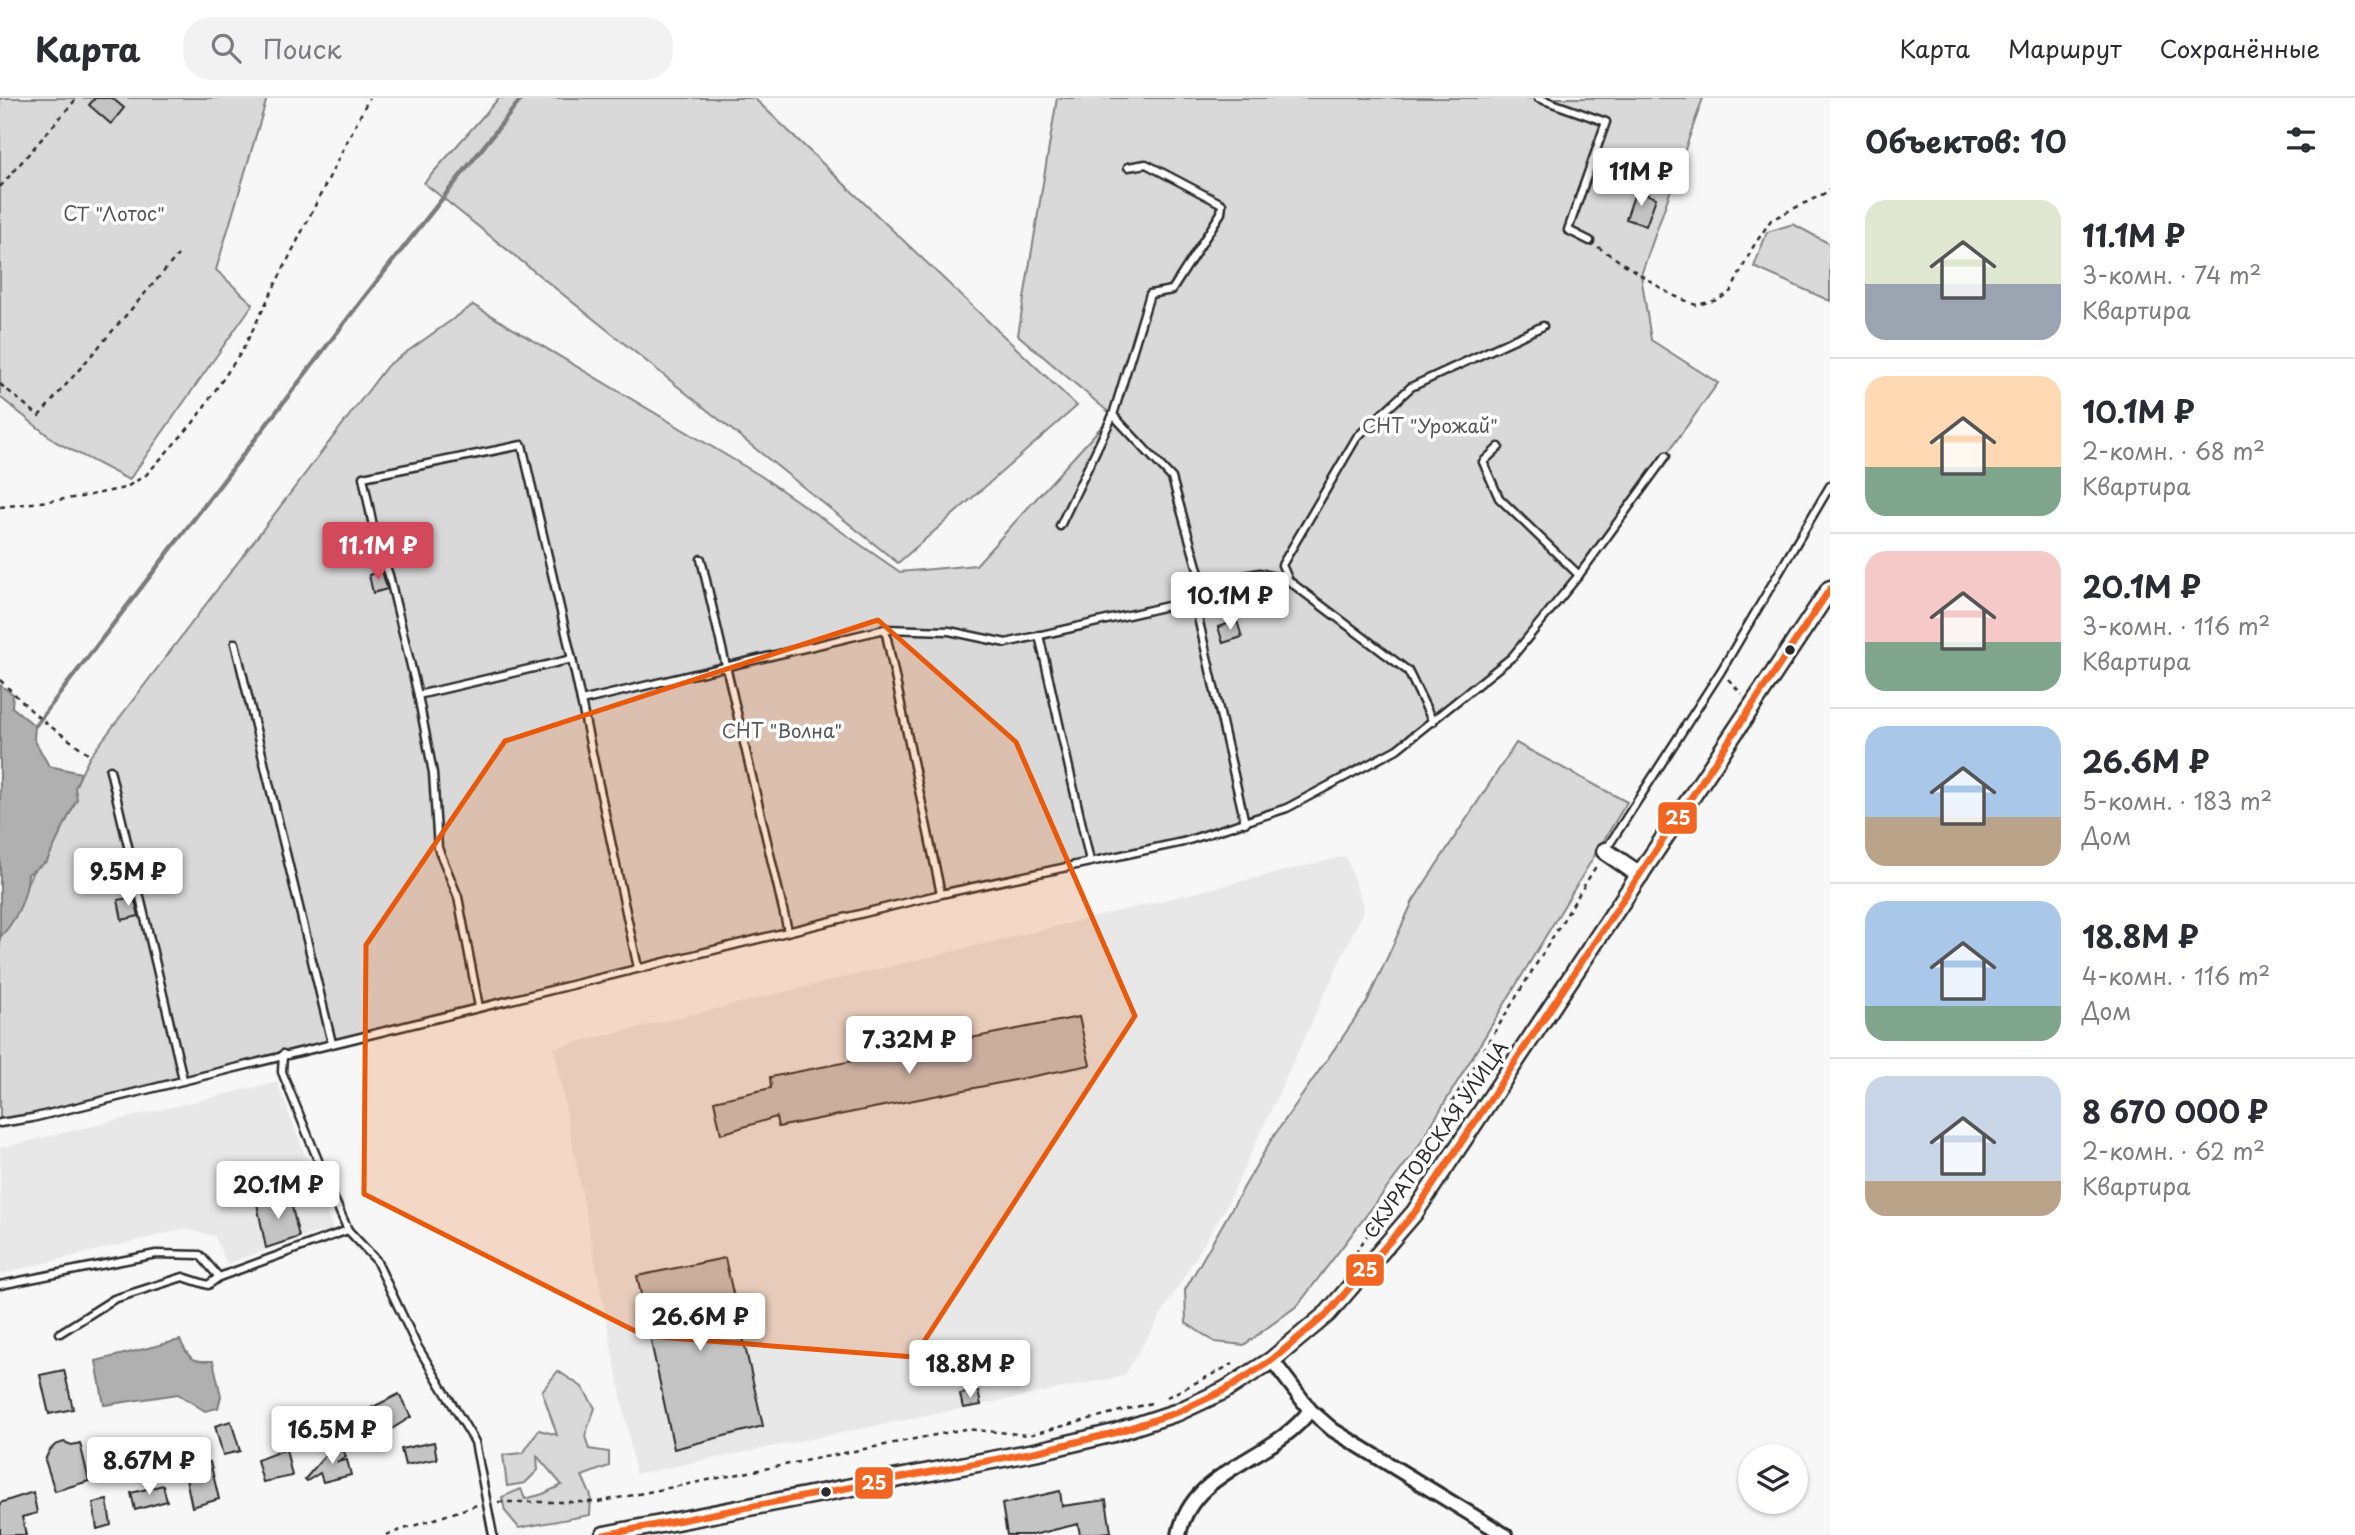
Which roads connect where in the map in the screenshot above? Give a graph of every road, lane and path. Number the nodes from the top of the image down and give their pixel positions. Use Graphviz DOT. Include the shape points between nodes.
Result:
graph roads {
  1 [pos="77,98"];
  2 [pos="369,98"];
  3 [pos="1538,98"];
  4 [pos="1552,100"];
  5 [pos="1128,167"];
  6 [pos="0,187"];
  7 [pos="1830,188"];
  8 [pos="1590,242"];
  9 [pos="178,254"];
  10 [pos="1543,326"];
  11 [pos="0,384"];
  12 [pos="1113,415"];
  13 [pos="1499,447"];
  14 [pos="1666,456"];
  15 [pos="1830,486"];
  16 [pos="0,507"];
  17 [pos="1060,526"];
  18 [pos="701,559"];
  19 [pos="1579,575"];
  20 [pos="1289,580"];
  21 [pos="1202,584"];
  22 [pos="1830,589"];
  23 [pos="1194,600"];
  24 [pos="885,629"];
  25 [pos="1040,635"];
  26 [pos="235,643"];
  27 [pos="572,659"];
  28 [pos="725,666"];
  29 [pos="1721,671"];
  30 [pos="0,680"];
  31 [pos="1742,694"];
  32 [pos="418,695"];
  33 [pos="581,701"];
  34 [pos="1433,722"];
  35 [pos="88,753"];
  36 [pos="110,770"];
  37 [pos="1245,823"];
  38 [pos="1605,851"];
  39 [pos="1090,861"];
  40 [pos="1640,875"];
  41 [pos="941,894"];
  42 [pos="788,932"];
  43 [pos="638,968"];
  44 [pos="479,1007"];
  45 [pos="332,1043"];
  46 [pos="282,1054"];
  47 [pos="183,1079"];
  48 [pos="0,1123"];
  49 [pos="348,1230"];
  50 [pos="1347,1266"];
  51 [pos="219,1278"];
  52 [pos="0,1285"];
  53 [pos="60,1333"];
  54 [pos="1272,1360"];
  55 [pos="1233,1364"];
  56 [pos="1163,1399"];
  57 [pos="1150,1403"];
  58 [pos="1310,1410"];
  59 [pos="485,1502"];
  60 [pos="386,1535"];
  61 [pos="493,1535"];
  62 [pos="604,1535"];
  63 [pos="1179,1535"];
  64 [pos="1506,1535"];
  1 -- 6 [label="path"];
  2 -- 16 [label="path" via="242,351 185,431 146,475 125,488"];
  3 -- 4 [label="lane"];
  4 -- 8 [label="lane" via="1606,122 1568,230"];
  5 -- 12 [label="lane" via="1146,164 1222,204 1221,213 1172,290 1150,294"];
  7 -- 8 [label="path" via="1771,220 1731,291 1717,300 1696,304 1670,293"];
  9 -- 11 [label="path" via="39,416"];
  10 -- 20 [label="lane" via="1410,387 1357,436 1282,565"];
  12 -- 17 [label="lane"];
  12 -- 21 [label="lane" via="1172,478"];
  13 -- 19 [label="lane" via="1483,462 1499,498"];
  14 -- 19 [label="lane"];
  15 -- 29 [label="lane"];
  18 -- 28 [label="lane"];
  19 -- 34 [label="lane" via="1512,657"];
  20 -- 21 [label="lane" via="1260,573"];
  20 -- 34 [label="lane" via="1408,671"];
  21 -- 23 [label="lane"];
  22 -- 40 [label="street, СКУРАТОВСКАЯ УЛИЦА"];
  23 -- 25 [label="lane"];
  23 -- 37 [label="lane"];
  24 -- 25 [label="lane" via="949,631 1006,643"];
  24 -- 28 [label="lane"];
  24 -- 41 [label="lane"];
  25 -- 39 [label="lane"];
  26 -- 45 [label="lane"];
  27 -- 32 [label="lane"];
  27 -- 32 [label="lane" via="522,445 363,477"];
  27 -- 33 [label="lane"];
  28 -- 33 [label="lane"];
  28 -- 42 [label="lane"];
  29 -- 31 [label="path"];
  29 -- 38 [label="lane"];
  30 -- 35 [label="path" via="40,719"];
  32 -- 44 [label="lane" via="433,773 438,848 458,897"];
  33 -- 43 [label="lane"];
  34 -- 37 [label="lane" via="1397,749 1287,808"];
  36 -- 47 [label="lane"];
  37 -- 39 [label="lane" via="1184,842"];
  38 -- 40 [label="street"];
  38 -- 50 [label="path"];
  39 -- 41 [label="lane"];
  40 -- 54 [label="street, СКУРАТОВСКАЯ УЛИЦА" via="1415,1212 1328,1313"];
  41 -- 42 [label="lane"];
  42 -- 43 [label="lane"];
  43 -- 44 [label="lane"];
  44 -- 45 [label="lane"];
  45 -- 46 [label="lane"];
  46 -- 47 [label="lane"];
  46 -- 49 [label="lane" via="282,1072"];
  47 -- 48 [label="lane"];
  49 -- 51 [label="lane"];
  49 -- 59 [label="lane" via="376,1260 416,1344 475,1442"];
  51 -- 52 [label="lane" via="200,1255 156,1254"];
  51 -- 53 [label="lane" via="208,1286 183,1277 114,1299"];
  54 -- 58 [label="street"];
  54 -- 62 [label="street, СКУРАТОВСКАЯ УЛИЦА" via="1226,1390 1114,1433"];
  55 -- 56 [label="path"];
  57 -- 59 [label="path" via="1029,1436 965,1429 597,1502"];
  58 -- 63 [label="street" via="1270,1446 1209,1484 1181,1521"];
  58 -- 64 [label="street" via="1333,1430"];
  59 -- 60 [label="path"];
  59 -- 61 [label="lane"];
}
